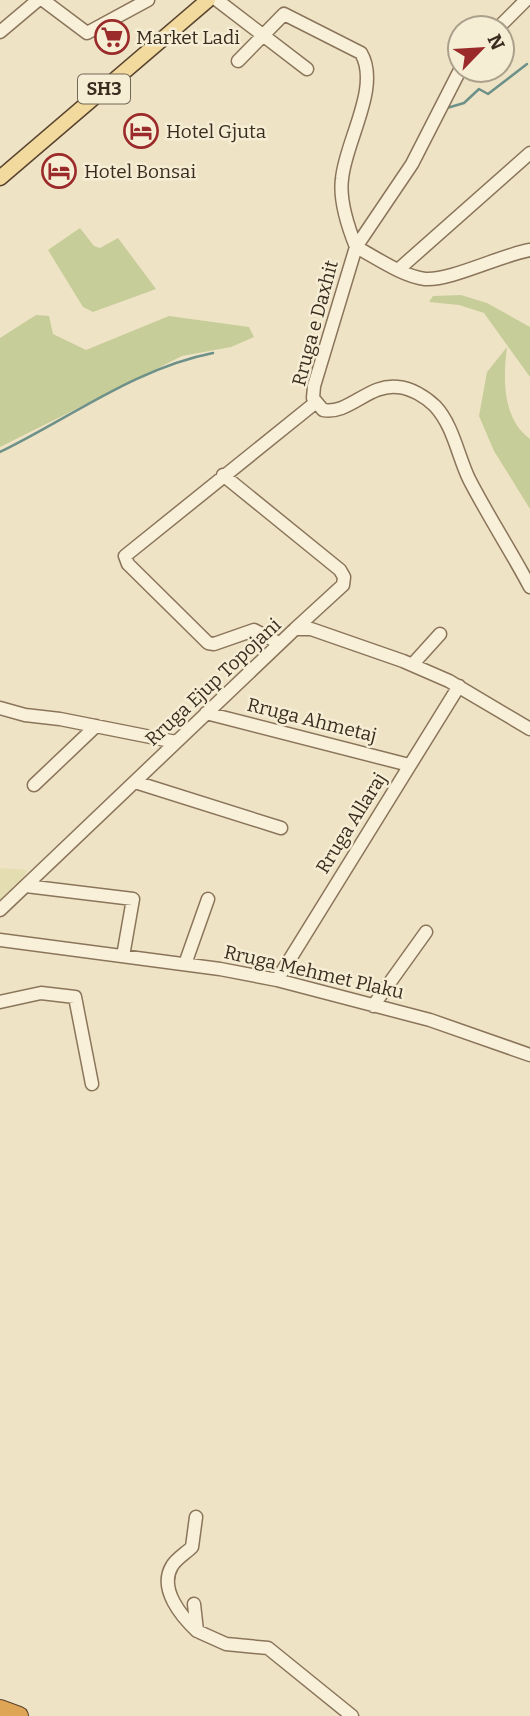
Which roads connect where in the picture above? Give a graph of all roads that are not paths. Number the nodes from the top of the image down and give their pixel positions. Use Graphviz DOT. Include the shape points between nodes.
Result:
graph roads {
  1 [pos="41,0"];
  2 [pos="148,0"];
  3 [pos="208,0"];
  4 [pos="217,0"];
  5 [pos="526,0"];
  6 [pos="512,14"];
  7 [pos="0,32"];
  8 [pos="265,36"];
  9 [pos="238,61"];
  10 [pos="307,69"];
  11 [pos="453,84"];
  12 [pos="530,153"];
  13 [pos="0,178"];
  14 [pos="356,247"];
  15 [pos="530,250"];
  16 [pos="399,269"];
  17 [pos="315,402"];
  18 [pos="223,475"];
  19 [pos="530,587"];
  20 [pos="295,629"];
  21 [pos="440,634"];
  22 [pos="279,643"];
  23 [pos="412,665"];
  24 [pos="458,686"];
  25 [pos="0,708"];
  26 [pos="206,713"];
  27 [pos="96,726"];
  28 [pos="530,729"];
  29 [pos="176,742"];
  30 [pos="409,765"];
  31 [pos="135,782"];
  32 [pos="34,785"];
  33 [pos="281,828"];
  34 [pos="26,886"];
  35 [pos="208,899"];
  36 [pos="0,910"];
  37 [pos="426,932"];
  38 [pos="0,940"];
  39 [pos="123,956"];
  40 [pos="185,964"];
  41 [pos="277,980"];
  42 [pos="0,1002"];
  43 [pos="373,1006"];
  44 [pos="530,1055"];
  45 [pos="92,1084"];
  46 [pos="196,1517"];
  47 [pos="194,1604"];
  48 [pos="197,1631"];
  49 [pos="0,1709"];
  50 [pos="344,1713"];
  51 [pos="19,1716"];
  1 -- 2 [label="street" via="88,33"];
  1 -- 7 [label="street"];
  3 -- 13 [label="main road, SH3"];
  4 -- 8 [label="street"];
  5 -- 6 [label="street"];
  8 -- 9 [label="street"];
  8 -- 10 [label="street"];
  8 -- 14 [label="street" via="284,14 356,48 365,58 365,94 341,181"];
  11 -- 14 [label="street, Rruga e Daxhit" via="412,164"];
  12 -- 16 [label="street"];
  14 -- 16 [label="street"];
  14 -- 17 [label="street, Rruga e Daxhit" via="314,386"];
  15 -- 16 [label="street" via="501,255 434,279"];
  17 -- 18 [label="street"];
  17 -- 19 [label="street, Rruga e Daxhit" via="323,410 333,411 378,388 394,386 435,406 468,477"];
  18 -- 20 [label="street" via="344,577 343,585"];
  18 -- 22 [label="street" via="125,559 208,643 214,645 254,630"];
  20 -- 22 [label="street, Rruga Ejup Topojani"];
  20 -- 23 [label="street, Rruga Ejup Topojani" via="311,629"];
  21 -- 23 [label="street"];
  22 -- 26 [label="street, Rruga Ejup Topojani"];
  23 -- 24 [label="street, Rruga Ejup Topojani"];
  24 -- 28 [label="street, Rruga Ejup Topojani"];
  24 -- 30 [label="street, Rruga Allaraj"];
  25 -- 27 [label="street"];
  26 -- 29 [label="street, Rruga Ejup Topojani"];
  26 -- 30 [label="street, Rruga Ahmetaj"];
  27 -- 29 [label="street"];
  27 -- 32 [label="street"];
  29 -- 31 [label="street, Rruga Ejup Topojani"];
  30 -- 41 [label="street, Rruga Allaraj"];
  31 -- 33 [label="street"];
  31 -- 34 [label="street, Rruga Ejup Topojani"];
  34 -- 36 [label="street, Rruga Ejup Topojani"];
  34 -- 39 [label="street" via="133,899"];
  35 -- 40 [label="street"];
  37 -- 43 [label="street"];
  38 -- 39 [label="street, Rruga Mehmet Plaku"];
  39 -- 40 [label="street, Rruga Mehmet Plaku"];
  40 -- 41 [label="street, Rruga Mehmet Plaku"];
  41 -- 43 [label="street, Rruga Mehmet Plaku"];
  42 -- 45 [label="street" via="41,993 75,997"];
  43 -- 44 [label="street, Rruga Mehmet Plaku"];
  46 -- 48 [label="street" via="192,1547 169,1572 175,1606"];
  47 -- 48 [label="street"];
  48 -- 50 [label="street" via="226,1644 268,1648"];
  49 -- 51 [label="highway"];
}
